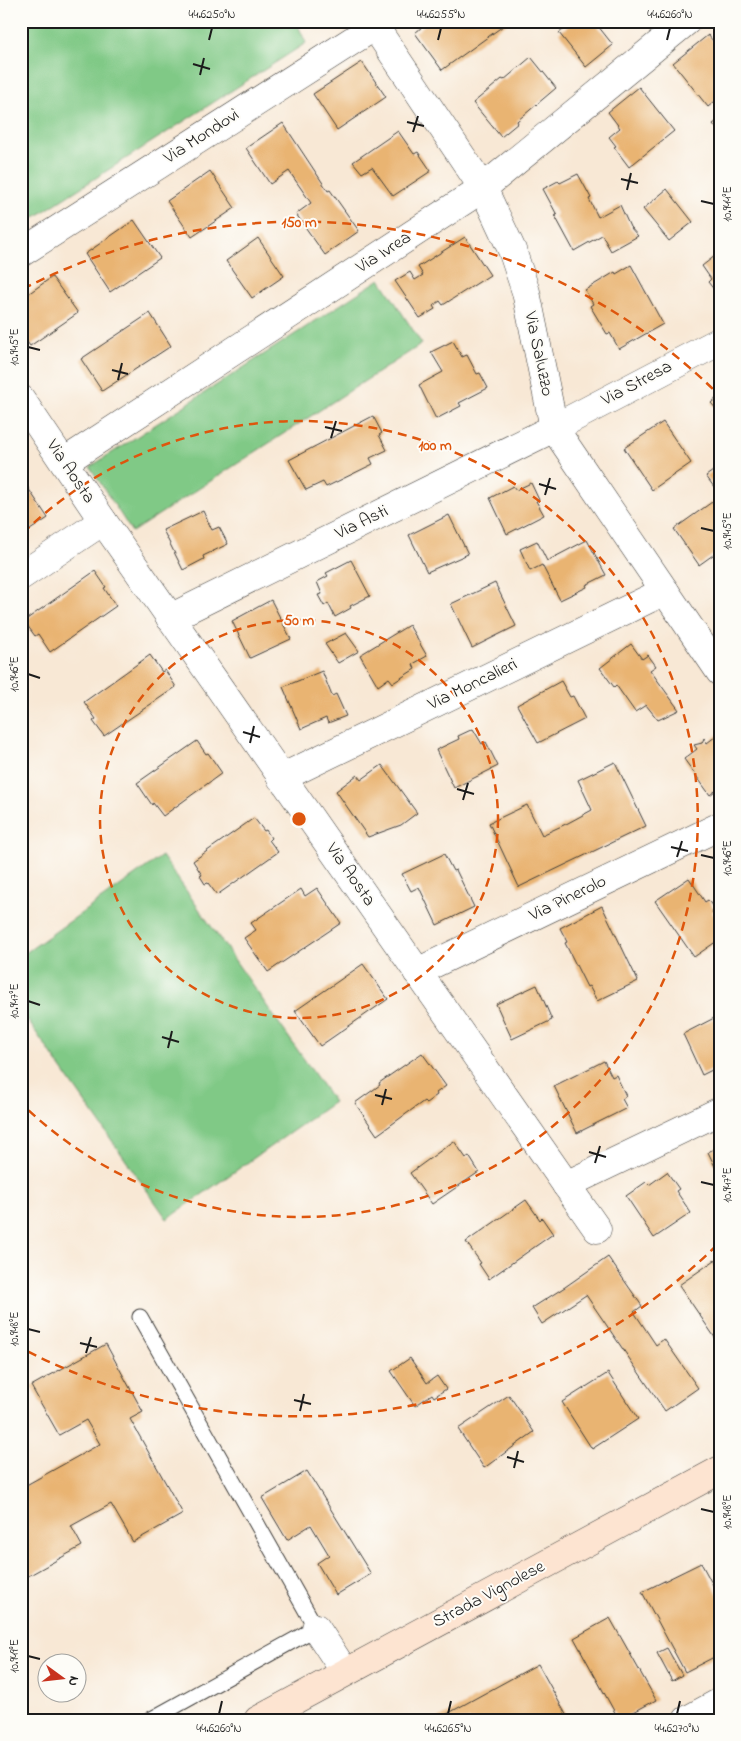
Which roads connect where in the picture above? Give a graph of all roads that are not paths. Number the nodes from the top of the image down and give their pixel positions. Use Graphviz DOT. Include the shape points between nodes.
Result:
graph roads {
  1 [pos="687,21"];
  2 [pos="379,24"];
  3 [pos="483,188"];
  4 [pos="21,253"];
  5 [pos="720,341"];
  6 [pos="21,399"];
  7 [pos="554,428"];
  8 [pos="64,462"];
  9 [pos="102,521"];
  10 [pos="21,576"];
  11 [pos="665,591"];
  12 [pos="170,618"];
  13 [pos="720,672"];
  14 [pos="282,778"];
  15 [pos="720,826"];
  16 [pos="417,972"];
  17 [pos="720,1111"];
  18 [pos="566,1186"];
  19 [pos="597,1229"];
  20 [pos="140,1317"];
  21 [pos="720,1470"];
  22 [pos="316,1628"];
  23 [pos="345,1672"];
  24 [pos="720,1702"];
  25 [pos="292,1711"];
  26 [pos="150,1720"];
  27 [pos="258,1720"];
  28 [pos="687,1720"];
  1 -- 3 [label="street, Via Ivrea"];
  2 -- 3 [label="street, Via Saluzzo"];
  2 -- 4 [label="street, Via Mondovì"];
  3 -- 7 [label="street, Via Saluzzo" via="526,292"];
  3 -- 8 [label="street, Via Ivrea"];
  5 -- 7 [label="street, Via Stresa"];
  6 -- 8 [label="street, Via Aosta"];
  7 -- 11 [label="street, Via Saluzzo"];
  7 -- 12 [label="street, Via Asti"];
  8 -- 9 [label="street, Via Aosta"];
  9 -- 10 [label="street, Via Aosta"];
  9 -- 12 [label="street, Via Aosta"];
  11 -- 13 [label="street, Via Saluzzo"];
  11 -- 14 [label="street, Via Moncalieri"];
  12 -- 14 [label="street, Via Aosta"];
  14 -- 16 [label="street, Via Aosta"];
  15 -- 16 [label="street, Via Pinerolo"];
  16 -- 18 [label="street, Via Aosta"];
  17 -- 18 [label="street"];
  18 -- 19 [label="street, Via Aosta"];
  20 -- 22 [label="lane"];
  21 -- 23 [label="main road, Strada Vignolese"];
  22 -- 23 [label="street"];
  22 -- 26 [label="lane"];
  23 -- 25 [label="main road, Strada Vignolese"];
  24 -- 28 [label="street"];
  25 -- 27 [label="main road, Strada Vignolese"];
}
